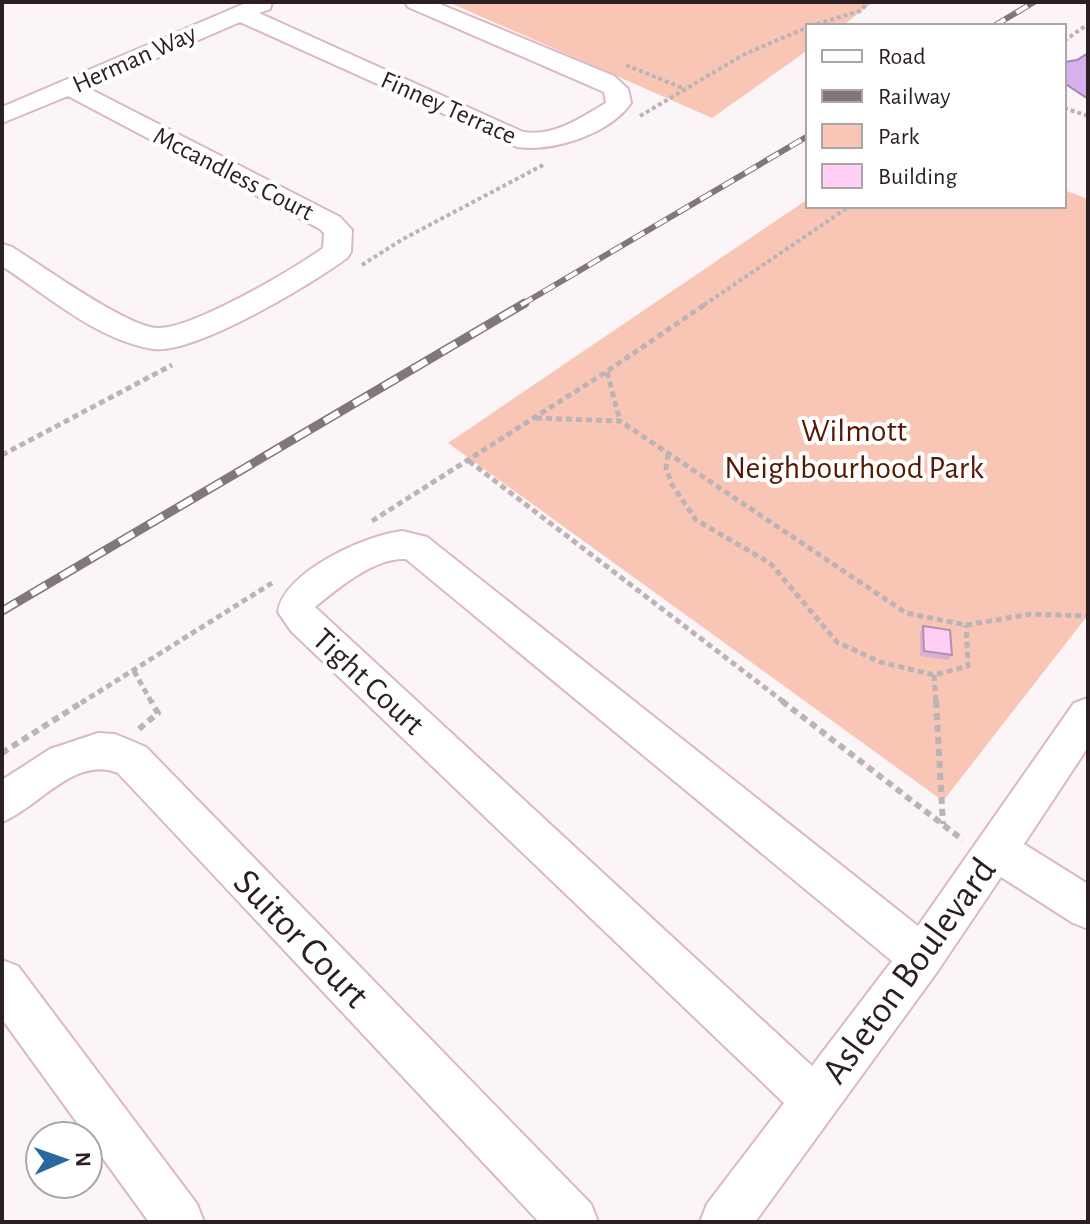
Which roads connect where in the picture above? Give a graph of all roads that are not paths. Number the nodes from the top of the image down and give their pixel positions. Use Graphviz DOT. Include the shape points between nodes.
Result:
graph roads {
  1 [pos="267,2"];
  2 [pos="416,2"];
  3 [pos="240,13"];
  4 [pos="69,87"];
  5 [pos="2,116"];
  6 [pos="2,253"];
  7 [pos="1088,715"];
  8 [pos="2,803"];
  9 [pos="991,855"];
  10 [pos="1088,908"];
  11 [pos="922,957"];
  12 [pos="2,982"];
  13 [pos="814,1099"];
  14 [pos="179,1222"];
  15 [pos="573,1222"];
  16 [pos="725,1222"];
  1 -- 3 [label="street, Herman Way"];
  2 -- 3 [label="street, Finney Terrace" via="606,81 616,89 619,103 557,140 532,143"];
  3 -- 4 [label="street, Herman Way"];
  4 -- 5 [label="street, Herman Way"];
  4 -- 6 [label="street, Mccandless Court" via="330,223 338,230 337,252 185,335 155,339 128,331"];
  7 -- 9 [label="street, Asleton Boulevard"];
  8 -- 15 [label="street, Suitor Court" via="68,758 90,751 132,760"];
  9 -- 10 [label="street"];
  9 -- 11 [label="street, Asleton Boulevard"];
  11 -- 13 [label="street, Asleton Boulevard"];
  11 -- 13 [label="street, Tight Court" via="415,547 395,543 379,548 297,604 296,612 304,620"];
  12 -- 14 [label="street"];
  13 -- 16 [label="street, Asleton Boulevard"];
}
